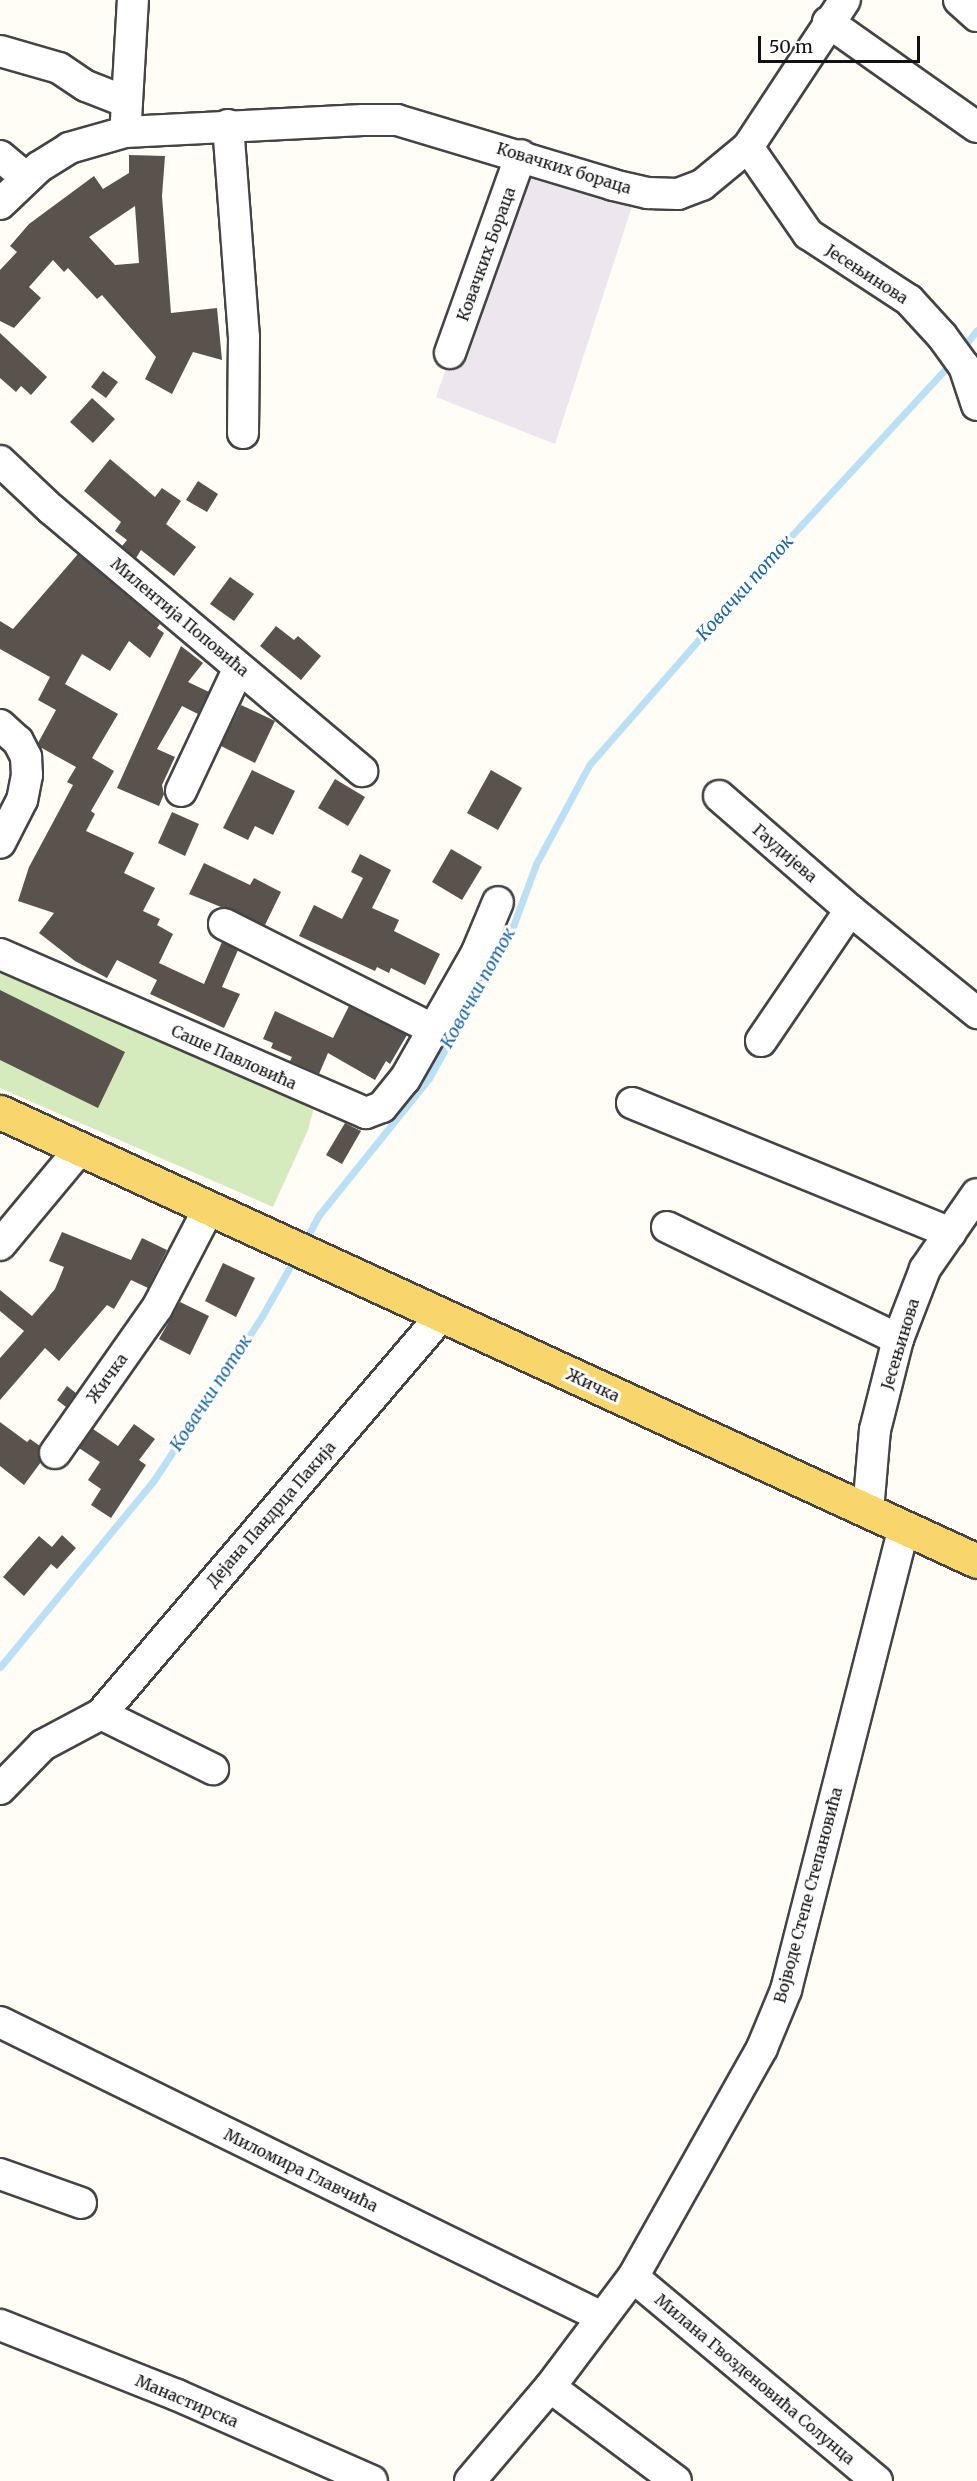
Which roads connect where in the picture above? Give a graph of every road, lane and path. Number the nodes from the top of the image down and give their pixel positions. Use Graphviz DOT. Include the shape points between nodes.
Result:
graph roads {
  1 [pos="133,0"];
  2 [pos="959,0"];
  3 [pos="836,11"];
  4 [pos="977,16"];
  5 [pos="0,51"];
  6 [pos="127,102"];
  7 [pos="228,126"];
  8 [pos="977,127"];
  9 [pos="124,132"];
  10 [pos="748,147"];
  11 [pos="521,155"];
  12 [pos="0,156"];
  13 [pos="27,178"];
  14 [pos="0,204"];
  15 [pos="450,353"];
  16 [pos="973,389"];
  17 [pos="243,433"];
  18 [pos="0,461"];
  19 [pos="239,668"];
  20 [pos="0,725"];
  21 [pos="362,771"];
  22 [pos="181,791"];
  23 [pos="719,796"];
  24 [pos="0,843"];
  25 [pos="498,902"];
  26 [pos="850,910"];
  27 [pos="224,924"];
  28 [pos="0,954"];
  29 [pos="977,1013"];
  30 [pos="435,1030"];
  31 [pos="761,1041"];
  32 [pos="632,1104"];
  33 [pos="0,1112"];
  34 [pos="81,1149"];
  35 [pos="977,1194"];
  36 [pos="209,1208"];
  37 [pos="667,1227"];
  38 [pos="950,1233"];
  39 [pos="0,1245"];
  40 [pos="442,1315"];
  41 [pos="898,1339"];
  42 [pos="55,1453"];
  43 [pos="868,1511"];
  44 [pos="904,1527"];
  45 [pos="977,1561"];
  46 [pos="100,1714"];
  47 [pos="213,1769"];
  48 [pos="0,1789"];
  49 [pos="0,2022"];
  50 [pos="0,2174"];
  51 [pos="81,2203"];
  52 [pos="633,2277"];
  53 [pos="602,2317"];
  54 [pos="0,2325"];
  55 [pos="550,2387"];
  56 [pos="372,2481"];
  57 [pos="470,2481"];
  58 [pos="676,2481"];
  59 [pos="877,2481"];
  1 -- 6 [label="street"];
  2 -- 4 [label="street"];
  3 -- 8 [label="street"];
  3 -- 10 [label="street, Ковачких бораца"];
  5 -- 6 [label="street" via="59,68 86,86"];
  6 -- 9 [label="street"];
  7 -- 9 [label="street, Ковачких бораца"];
  7 -- 11 [label="street, Ковачких бораца" via="397,120"];
  7 -- 17 [label="street" via="244,337"];
  9 -- 13 [label="street, Ковачких бораца" via="69,148"];
  10 -- 11 [label="street, Ковачких бораца" via="702,185 678,194 648,193 613,185"];
  10 -- 16 [label="street, Јесењинова" via="808,234 909,300 942,336"];
  11 -- 15 [label="street, Ковачких Бораца"];
  12 -- 13 [label="street"];
  13 -- 14 [label="street, Ковачких бораца"];
  18 -- 19 [label="street, Милентија Поповића"];
  19 -- 21 [label="street, Милентија Поповића"];
  19 -- 22 [label="street"];
  20 -- 24 [label="street" via="18,741 26,757 27,775 22,800"];
  23 -- 26 [label="street, Гаудијева"];
  25 -- 30 [label="street, Саше Павловића"];
  26 -- 29 [label="street, Гаудијева"];
  26 -- 31 [label="street"];
  27 -- 30 [label="street"];
  28 -- 30 [label="street, Саше Павловића" via="366,1113 382,1107 393,1095"];
  32 -- 38 [label="street"];
  33 -- 34 [label="main road, Жичка"];
  34 -- 36 [label="main road, Жичка"];
  34 -- 39 [label="street"];
  35 -- 38 [label="street, Јесењинова"];
  36 -- 40 [label="main road, Жичка"];
  36 -- 42 [label="street, Жичка" via="156,1308"];
  37 -- 41 [label="street"];
  38 -- 41 [label="street, Јесењинова" via="925,1269"];
  40 -- 43 [label="main road, Жичка"];
  40 -- 46 [label="street, Дејана Пандрца Пакија"];
  41 -- 43 [label="street, Јесењинова" via="875,1430"];
  43 -- 44 [label="main road, Жичка"];
  44 -- 45 [label="main road, Жичка"];
  44 -- 52 [label="street, Војводе Степе Степановића" via="786,1990 762,2048"];
  46 -- 47 [label="street"];
  46 -- 48 [label="street, Дејана Пандрца Пакија" via="43,1745"];
  49 -- 53 [label="street, Миломира Главчића"];
  50 -- 51 [label="street"];
  52 -- 53 [label="street, Војводе Степе Степановића"];
  52 -- 59 [label="street, Милана Гвозденовића Солунца"];
  53 -- 55 [label="street, Војводе Степе Степановића"];
  54 -- 56 [label="street, Манастирска" via="177,2395"];
  55 -- 57 [label="street, Војводе Степе Степановића"];
  55 -- 58 [label="street"];
}
